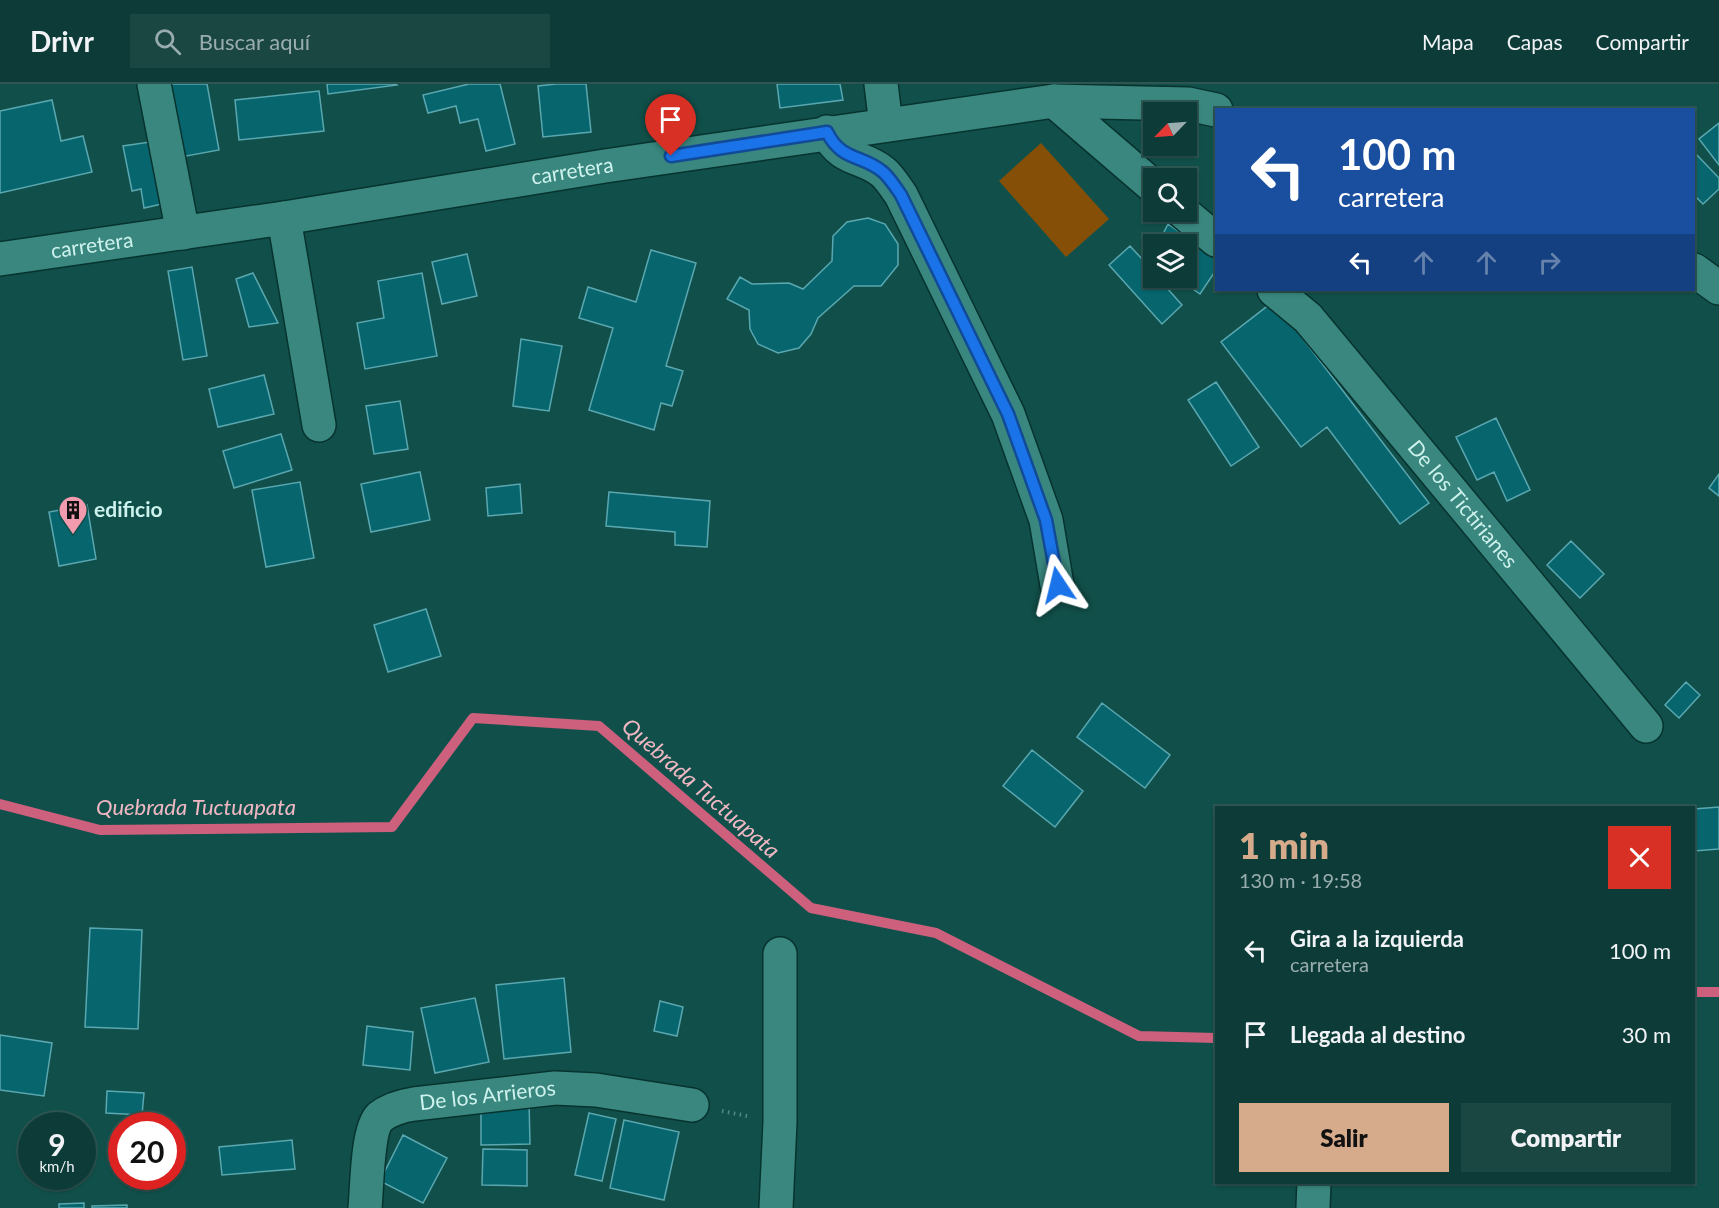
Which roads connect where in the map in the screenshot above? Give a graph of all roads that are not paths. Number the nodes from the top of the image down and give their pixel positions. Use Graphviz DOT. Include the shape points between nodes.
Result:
graph roads {
  1 [pos="154,84"];
  2 [pos="881,84"];
  3 [pos="1054,101"];
  4 [pos="1215,110"];
  5 [pos="886,125"];
  6 [pos="827,132"];
  7 [pos="1143,178"];
  8 [pos="284,218"];
  9 [pos="1195,222"];
  10 [pos="183,233"];
  11 [pos="1215,239"];
  12 [pos="0,259"];
  13 [pos="1695,271"];
  14 [pos="1719,288"];
  15 [pos="1275,291"];
  16 [pos="319,425"];
  17 [pos="1058,585"];
  18 [pos="1646,726"];
  19 [pos="780,954"];
  20 [pos="692,1105"];
  21 [pos="1314,1184"];
  22 [pos="365,1208"];
  23 [pos="776,1208"];
  24 [pos="1313,1208"];
  1 -- 10 [label="street"];
  2 -- 5 [label="street"];
  3 -- 4 [label="street, carretera" via="1188,104"];
  3 -- 5 [label="street, carretera"];
  3 -- 7 [label="street"];
  5 -- 6 [label="street, carretera"];
  6 -- 8 [label="street, carretera"];
  6 -- 17 [label="street" via="833,144 847,156 884,172 901,195 1008,414 1046,520"];
  8 -- 10 [label="street, carretera"];
  8 -- 16 [label="street"];
  9 -- 11 [label="street"];
  10 -- 12 [label="street, carretera"];
  13 -- 14 [label="street"];
  15 -- 18 [label="street, De los Tictirianes" via="1308,318"];
  19 -- 23 [label="street"];
  20 -- 22 [label="street, De los Arrieros" via="596,1090 555,1088 394,1108 378,1119 371,1133"];
  21 -- 24 [label="street"];
}
